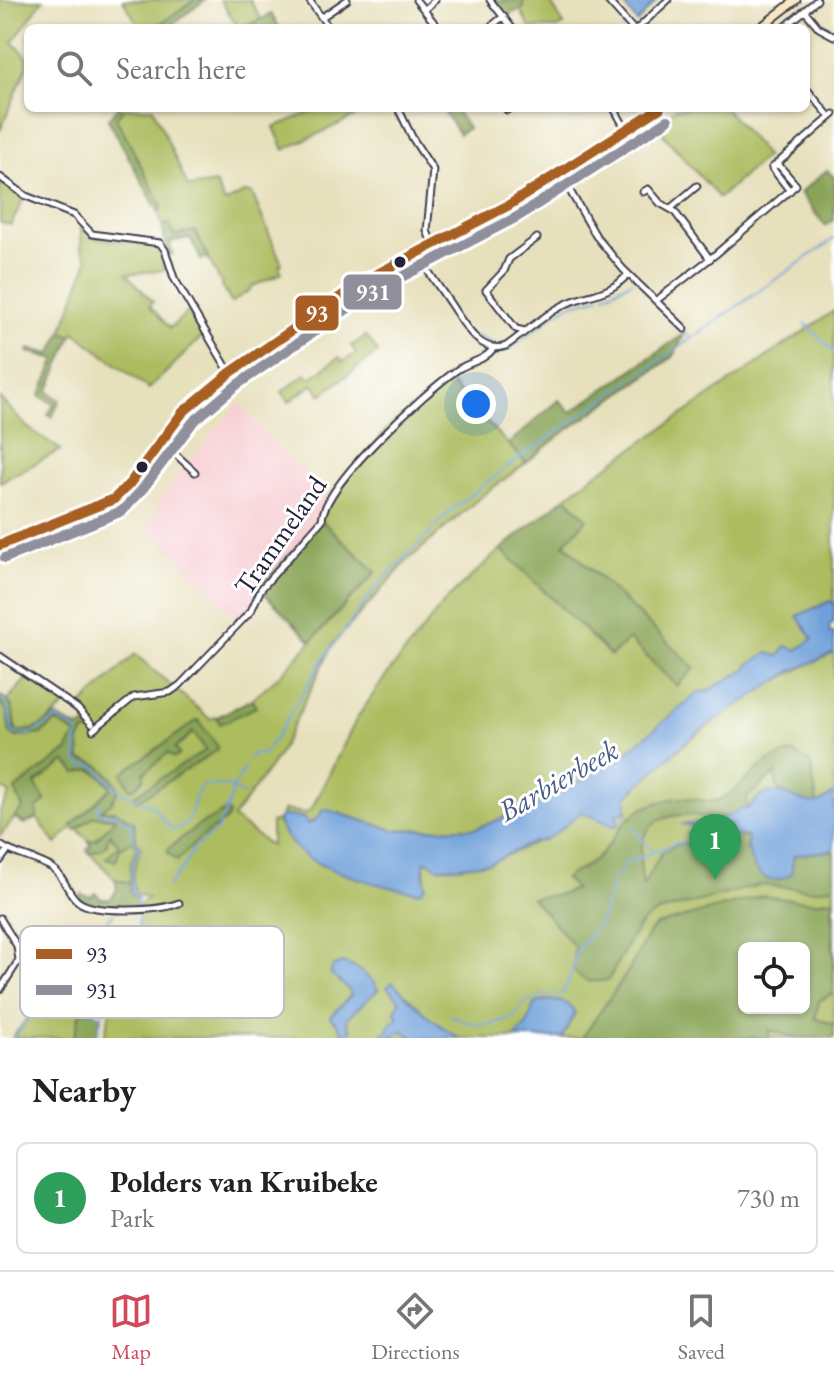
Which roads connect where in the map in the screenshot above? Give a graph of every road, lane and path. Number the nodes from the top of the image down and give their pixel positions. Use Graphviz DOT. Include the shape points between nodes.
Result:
graph roads {
  1 [pos="309,0"];
  2 [pos="347,0"];
  3 [pos="416,0"];
  4 [pos="435,0"];
  5 [pos="490,0"];
  6 [pos="607,0"];
  7 [pos="668,0"];
  8 [pos="796,0"];
  9 [pos="817,0"];
  10 [pos="424,10"];
  11 [pos="805,11"];
  12 [pos="504,16"];
  13 [pos="322,17"];
  14 [pos="326,24"];
  15 [pos="435,24"];
  16 [pos="494,24"];
  17 [pos="509,24"];
  18 [pos="631,24"];
  19 [pos="640,24"];
  20 [pos="765,24"];
  21 [pos="789,24"];
  22 [pos="834,36"];
  23 [pos="810,92"];
  24 [pos="400,112"];
  25 [pos="616,112"];
  26 [pos="654,112"];
  27 [pos="832,115"];
  28 [pos="626,130"];
  29 [pos="559,172"];
  30 [pos="0,177"];
  31 [pos="697,186"];
  32 [pos="643,192"];
  33 [pos="671,208"];
  34 [pos="480,229"];
  35 [pos="465,235"];
  36 [pos="537,238"];
  37 [pos="433,245"];
  38 [pos="710,259"];
  39 [pos="426,267"];
  40 [pos="402,271"];
  41 [pos="628,274"];
  42 [pos="657,300"];
  43 [pos="685,329"];
  44 [pos="525,331"];
  45 [pos="493,349"];
  46 [pos="230,373"];
  47 [pos="161,440"];
  48 [pos="195,472"];
  49 [pos="0,545"];
  50 [pos="0,656"];
  51 [pos="0,845"];
  52 [pos="8,850"];
  53 [pos="0,861"];
  54 [pos="179,903"];
  55 [pos="0,919"];
  56 [pos="0,990"];
  1 -- 13 [label="street"];
  2 -- 13 [label="street"];
  3 -- 10 [label="street"];
  4 -- 10 [label="street"];
  5 -- 12 [label="street"];
  6 -- 18 [label="street"];
  7 -- 19 [label="street"];
  8 -- 20 [label="main road"];
  9 -- 11 [label="street"];
  10 -- 15 [label="street"];
  11 -- 21 [label="street"];
  11 -- 22 [label="street"];
  12 -- 16 [label="street"];
  12 -- 17 [label="street"];
  13 -- 14 [label="street"];
  23 -- 27 [label="street"];
  24 -- 37 [label="street" via="433,170 427,224"];
  25 -- 28 [label="street"];
  26 -- 28 [label="main road"];
  27 -- 38 [label="street" via="777,163 796,185"];
  28 -- 29 [label="main road"];
  29 -- 35 [label="main road"];
  29 -- 41 [label="street" via="596,236"];
  30 -- 46 [label="street" via="26,196 74,215 92,234 160,243 179,288"];
  31 -- 33 [label="street"];
  32 -- 33 [label="street" via="648,189"];
  33 -- 38 [label="street"];
  34 -- 35 [label="street"];
  35 -- 37 [label="main road"];
  35 -- 39 [label="street"];
  36 -- 44 [label="street" via="509,259 486,290 516,329"];
  37 -- 46 [label="main road" via="362,282"];
  38 -- 42 [label="street"];
  39 -- 40 [label="street"];
  39 -- 45 [label="street" via="467,329"];
  41 -- 42 [label="street"];
  41 -- 44 [label="street, Trammeland" via="595,296 563,305"];
  42 -- 43 [label="street"];
  44 -- 45 [label="street, Trammeland"];
  45 -- 50 [label="street, Trammeland" via="451,375 355,465 331,495 322,520 261,589 251,611 170,692 134,697 92,727 77,708"];
  46 -- 47 [label="main road" via="183,412"];
  47 -- 48 [label="street"];
  47 -- 49 [label="main road" via="114,499"];
  51 -- 52 [label="street"];
  52 -- 53 [label="street"];
  52 -- 54 [label="street" via="53,868 82,904 107,910 159,909"];
  55 -- 56 [label="street" via="17,946 19,960"];
}
